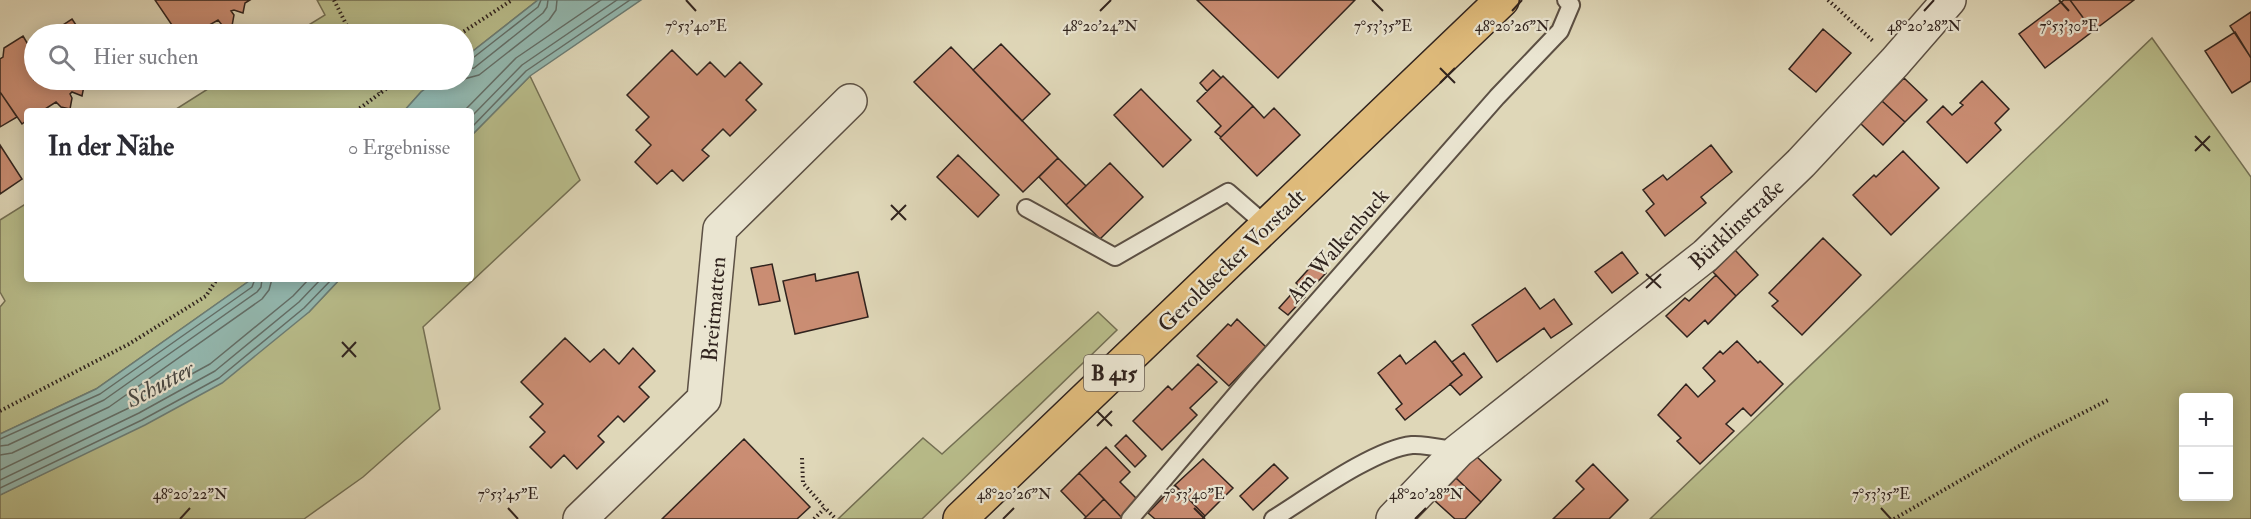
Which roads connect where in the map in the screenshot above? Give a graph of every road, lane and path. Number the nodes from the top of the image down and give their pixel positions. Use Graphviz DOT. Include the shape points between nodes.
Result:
graph roads {
  1 [pos="334,0"];
  2 [pos="512,0"];
  3 [pos="1502,0"];
  4 [pos="1566,0"];
  5 [pos="1828,0"];
  6 [pos="1949,0"];
  7 [pos="346,24"];
  8 [pos="474,25"];
  9 [pos="1895,62"];
  10 [pos="378,90"];
  11 [pos="383,90"];
  12 [pos="379,93"];
  13 [pos="850,101"];
  14 [pos="360,108"];
  15 [pos="1026,208"];
  16 [pos="1267,226"];
  17 [pos="215,282"];
  18 [pos="2110,399"];
  19 [pos="0,411"];
  20 [pos="1458,451"];
  21 [pos="802,458"];
  22 [pos="825,508"];
  23 [pos="580,519"];
  24 [pos="814,519"];
  25 [pos="836,519"];
  26 [pos="960,519"];
  27 [pos="1130,519"];
  28 [pos="1273,519"];
  29 [pos="1393,519"];
  30 [pos="1894,519"];
  1 -- 7 [label="path"];
  2 -- 8 [label="path"];
  3 -- 16 [label="main road, Geroldsecker Vorstadt / B 415"];
  4 -- 27 [label="lane, Am Walkenbuck" via="1571,5 1560,31 1481,115"];
  5 -- 9 [label="path"];
  6 -- 9 [label="street, Bürklinstraße"];
  9 -- 20 [label="street, Bürklinstraße" via="1706,255"];
  10 -- 12 [label="path"];
  11 -- 12 [label="path"];
  12 -- 14 [label="path"];
  13 -- 23 [label="street, Breitmatten" via="720,229 704,399"];
  15 -- 16 [label="lane" via="1115,256 1228,192"];
  16 -- 26 [label="main road, Geroldsecker Vorstadt / B 415"];
  17 -- 19 [label="path" via="206,296 129,344"];
  18 -- 30 [label="path" via="2028,441"];
  20 -- 28 [label="lane" via="1413,445 1388,452"];
  20 -- 29 [label="street, Bürklinstraße"];
  21 -- 22 [label="path" via="803,483"];
  22 -- 24 [label="path"];
  22 -- 25 [label="path"];
}
